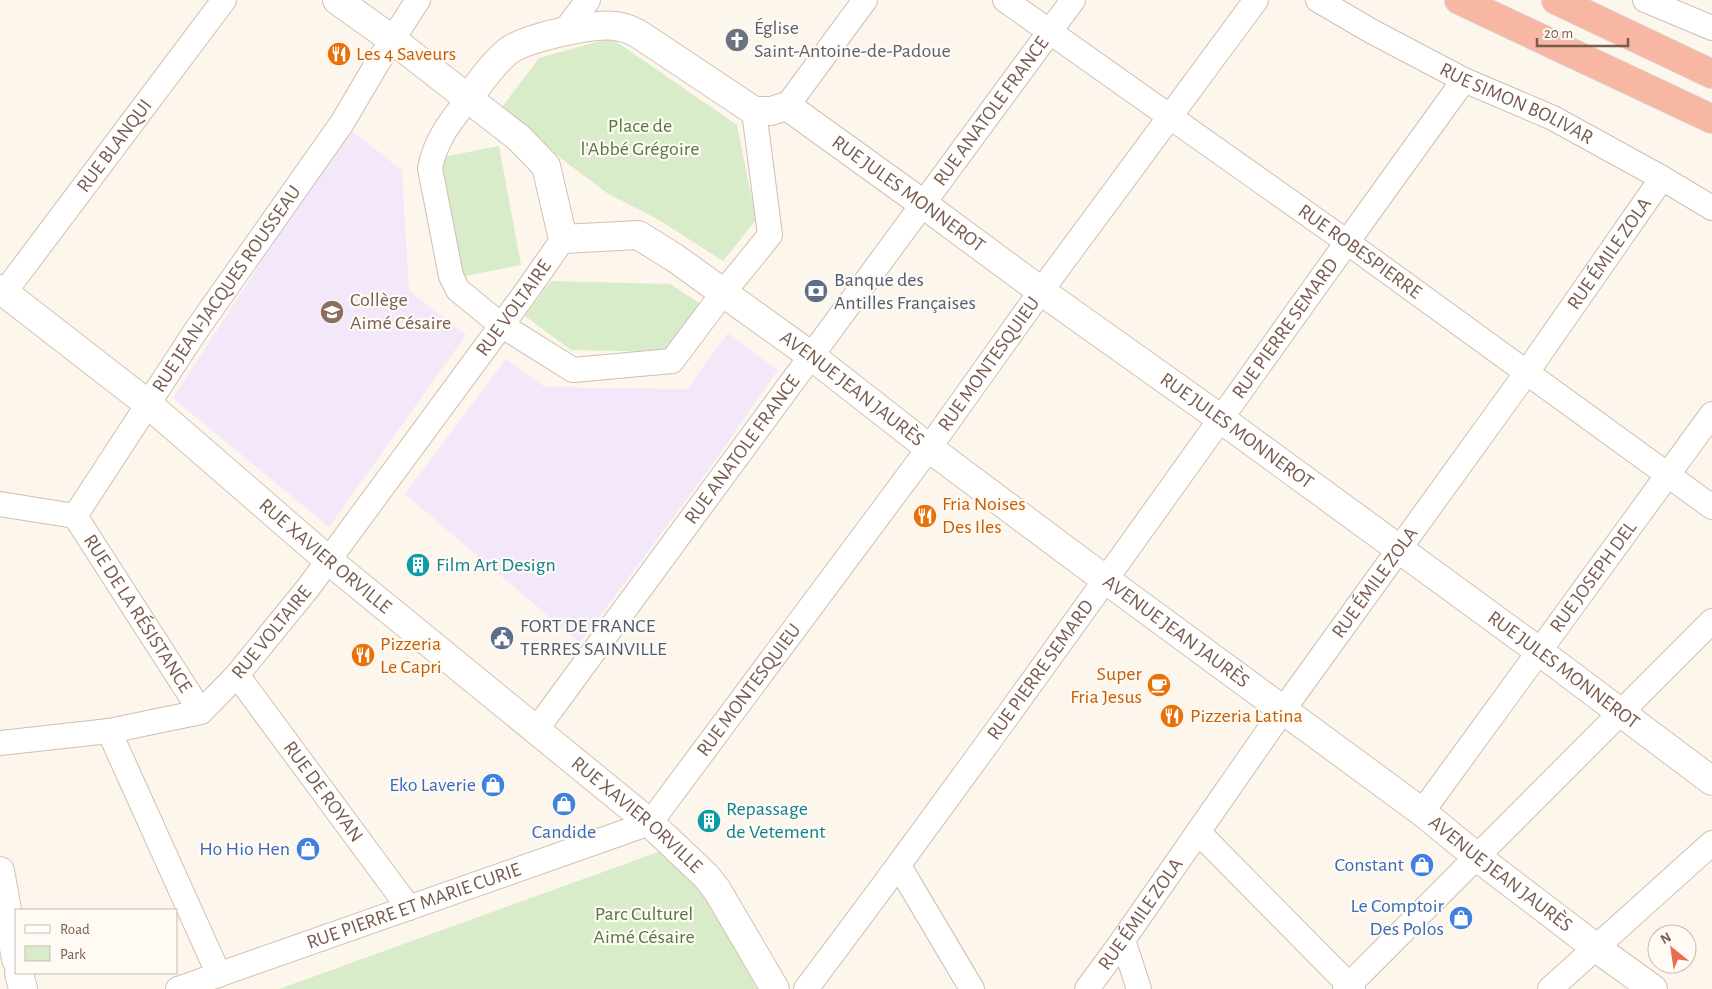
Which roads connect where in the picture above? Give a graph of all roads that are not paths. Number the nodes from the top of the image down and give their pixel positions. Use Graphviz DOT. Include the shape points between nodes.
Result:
graph roads {
  1 [pos="224,0"];
  2 [pos="337,0"];
  3 [pos="418,0"];
  4 [pos="588,0"];
  5 [pos="865,0"];
  6 [pos="1005,0"];
  7 [pos="1073,0"];
  8 [pos="1256,0"];
  9 [pos="1318,0"];
  10 [pos="1459,0"];
  11 [pos="1556,0"];
  12 [pos="1646,0"];
  13 [pos="1712,28"];
  14 [pos="564,32"];
  15 [pos="1050,32"];
  16 [pos="393,40"];
  17 [pos="1712,74"];
  18 [pos="1464,80"];
  19 [pos="468,99"];
  20 [pos="787,106"];
  21 [pos="754,111"];
  22 [pos="1171,116"];
  23 [pos="1712,119"];
  24 [pos="1662,178"];
  25 [pos="923,204"];
  26 [pos="1712,208"];
  27 [pos="563,239"];
  28 [pos="1347,242"];
  29 [pos="2,291"];
  30 [pos="1041,291"];
  31 [pos="723,293"];
  32 [pos="501,325"];
  33 [pos="810,355"];
  34 [pos="1527,372"];
  35 [pos="148,404"];
  36 [pos="1712,414"];
  37 [pos="1221,419"];
  38 [pos="929,448"];
  39 [pos="1669,475"];
  40 [pos="0,504"];
  41 [pos="1712,507"];
  42 [pos="75,516"];
  43 [pos="1397,549"];
  44 [pos="328,560"];
  45 [pos="1106,580"];
  46 [pos="1712,622"];
  47 [pos="1540,652"];
  48 [pos="237,675"];
  49 [pos="1283,710"];
  50 [pos="201,712"];
  51 [pos="1621,713"];
  52 [pos="536,730"];
  53 [pos="109,731"];
  54 [pos="0,743"];
  55 [pos="1712,781"];
  56 [pos="1422,812"];
  57 [pos="650,823"];
  58 [pos="1198,832"];
  59 [pos="1712,843"];
  60 [pos="1477,857"];
  61 [pos="899,866"];
  62 [pos="0,871"];
  63 [pos="409,908"];
  64 [pos="1123,940"];
  65 [pos="1595,947"];
  66 [pos="15,954"];
  67 [pos="19,974"];
  68 [pos="219,975"];
  69 [pos="1349,988"];
  70 [pos="23,989"];
  71 [pos="178,989"];
  72 [pos="775,989"];
  73 [pos="806,989"];
  74 [pos="972,989"];
  75 [pos="1087,989"];
  76 [pos="1139,989"];
  77 [pos="1550,989"];
  78 [pos="1653,989"];
  1 -- 29 [label="street, RUE BLANQUI"];
  2 -- 16 [label="street"];
  3 -- 16 [label="street, RUE JEAN-JACQUES ROUSSEAU"];
  4 -- 14 [label="street"];
  5 -- 20 [label="street"];
  6 -- 15 [label="street, RUE ROBESPIERRE"];
  7 -- 15 [label="street, RUE ANATOLE FRANCE"];
  8 -- 22 [label="street, RUE MONTESQUIEU"];
  9 -- 18 [label="street, RUE SIMON BOLIVAR"];
  10 -- 23 [label="highway"];
  11 -- 17 [label="highway"];
  12 -- 13 [label="street"];
  14 -- 19 [label="street" via="538,37 509,50 487,72"];
  14 -- 21 [label="street" via="597,25 630,29"];
  15 -- 22 [label="street, RUE ROBESPIERRE"];
  15 -- 25 [label="street, RUE ANATOLE FRANCE"];
  16 -- 19 [label="street"];
  16 -- 35 [label="street, RUE JEAN-JACQUES ROUSSEAU" via="342,123"];
  18 -- 24 [label="street, RUE SIMON BOLIVAR" via="1553,118"];
  18 -- 28 [label="street, RUE PIERRE SEMARD"];
  19 -- 27 [label="street" via="519,138 546,166"];
  19 -- 32 [label="street" via="443,131 433,151 430,168 454,284"];
  20 -- 21 [label="street" via="771,111"];
  20 -- 25 [label="street, RUE JULES MONNEROT"];
  21 -- 31 [label="street" via="770,235"];
  22 -- 28 [label="street, RUE ROBESPIERRE"];
  22 -- 30 [label="street, RUE MONTESQUIEU"];
  24 -- 26 [label="street, RUE SIMON BOLIVAR"];
  24 -- 34 [label="street, RUE ÉMILE ZOLA"];
  25 -- 30 [label="street, RUE JULES MONNEROT"];
  25 -- 33 [label="street, RUE ANATOLE FRANCE"];
  27 -- 31 [label="street, AVENUE JEAN JAURÈS" via="638,235"];
  27 -- 32 [label="street, RUE VOLTAIRE"];
  28 -- 34 [label="street, RUE ROBESPIERRE"];
  28 -- 37 [label="street, RUE PIERRE SEMARD"];
  29 -- 35 [label="street, RUE XAVIER ORVILLE"];
  30 -- 37 [label="street, RUE JULES MONNEROT"];
  30 -- 38 [label="street, RUE MONTESQUIEU"];
  31 -- 32 [label="street" via="672,361 573,370"];
  31 -- 33 [label="street, AVENUE JEAN JAURÈS"];
  32 -- 44 [label="street, RUE VOLTAIRE"];
  33 -- 38 [label="street, AVENUE JEAN JAURÈS"];
  33 -- 52 [label="street, RUE ANATOLE FRANCE"];
  34 -- 39 [label="street, RUE ROBESPIERRE"];
  34 -- 43 [label="street, RUE ÉMILE ZOLA"];
  35 -- 42 [label="street, RUE JEAN-JACQUES ROUSSEAU"];
  35 -- 44 [label="street, RUE XAVIER ORVILLE"];
  36 -- 39 [label="street, RUE JOSEPH DEL"];
  37 -- 43 [label="street, RUE JULES MONNEROT"];
  37 -- 45 [label="street, RUE PIERRE SEMARD"];
  38 -- 45 [label="street, AVENUE JEAN JAURÈS"];
  38 -- 57 [label="street, RUE MONTESQUIEU"];
  39 -- 41 [label="street, RUE ROBESPIERRE"];
  39 -- 47 [label="street, RUE JOSEPH DEL"];
  40 -- 42 [label="street"];
  42 -- 50 [label="street, RUE DE LA RÉSISTANCE"];
  43 -- 47 [label="street, RUE JULES MONNEROT"];
  43 -- 49 [label="street, RUE ÉMILE ZOLA"];
  44 -- 48 [label="street, RUE VOLTAIRE"];
  44 -- 52 [label="street, RUE XAVIER ORVILLE"];
  45 -- 49 [label="street, AVENUE JEAN JAURÈS"];
  45 -- 61 [label="street, RUE PIERRE SEMARD"];
  46 -- 51 [label="street"];
  47 -- 51 [label="street, RUE JULES MONNEROT"];
  47 -- 56 [label="street, RUE JOSEPH DEL"];
  48 -- 50 [label="street, RUE VOLTAIRE"];
  48 -- 63 [label="street, RUE DE ROYAN"];
  49 -- 56 [label="street, AVENUE JEAN JAURÈS"];
  49 -- 58 [label="street, RUE ÉMILE ZOLA"];
  50 -- 53 [label="street"];
  51 -- 55 [label="street, RUE JULES MONNEROT"];
  51 -- 60 [label="street"];
  52 -- 57 [label="street, RUE XAVIER ORVILLE"];
  53 -- 54 [label="street"];
  53 -- 68 [label="street"];
  56 -- 60 [label="street, AVENUE JEAN JAURÈS"];
  57 -- 63 [label="street, RUE PIERRE ET MARIE CURIE"];
  57 -- 72 [label="street, RUE XAVIER ORVILLE" via="717,890"];
  58 -- 64 [label="street, RUE ÉMILE ZOLA"];
  58 -- 69 [label="street"];
  59 -- 65 [label="street"];
  60 -- 65 [label="street, AVENUE JEAN JAURÈS"];
  60 -- 69 [label="street"];
  61 -- 73 [label="street, RUE PIERRE SEMARD"];
  61 -- 74 [label="street"];
  62 -- 66 [label="street"];
  63 -- 68 [label="street, RUE PIERRE ET MARIE CURIE"];
  64 -- 75 [label="street, RUE ÉMILE ZOLA"];
  64 -- 76 [label="street"];
  65 -- 77 [label="street"];
  65 -- 78 [label="street, AVENUE JEAN JAURÈS"];
  67 -- 70 [label="street"];
  68 -- 71 [label="street, RUE PIERRE ET MARIE CURIE"];
}
